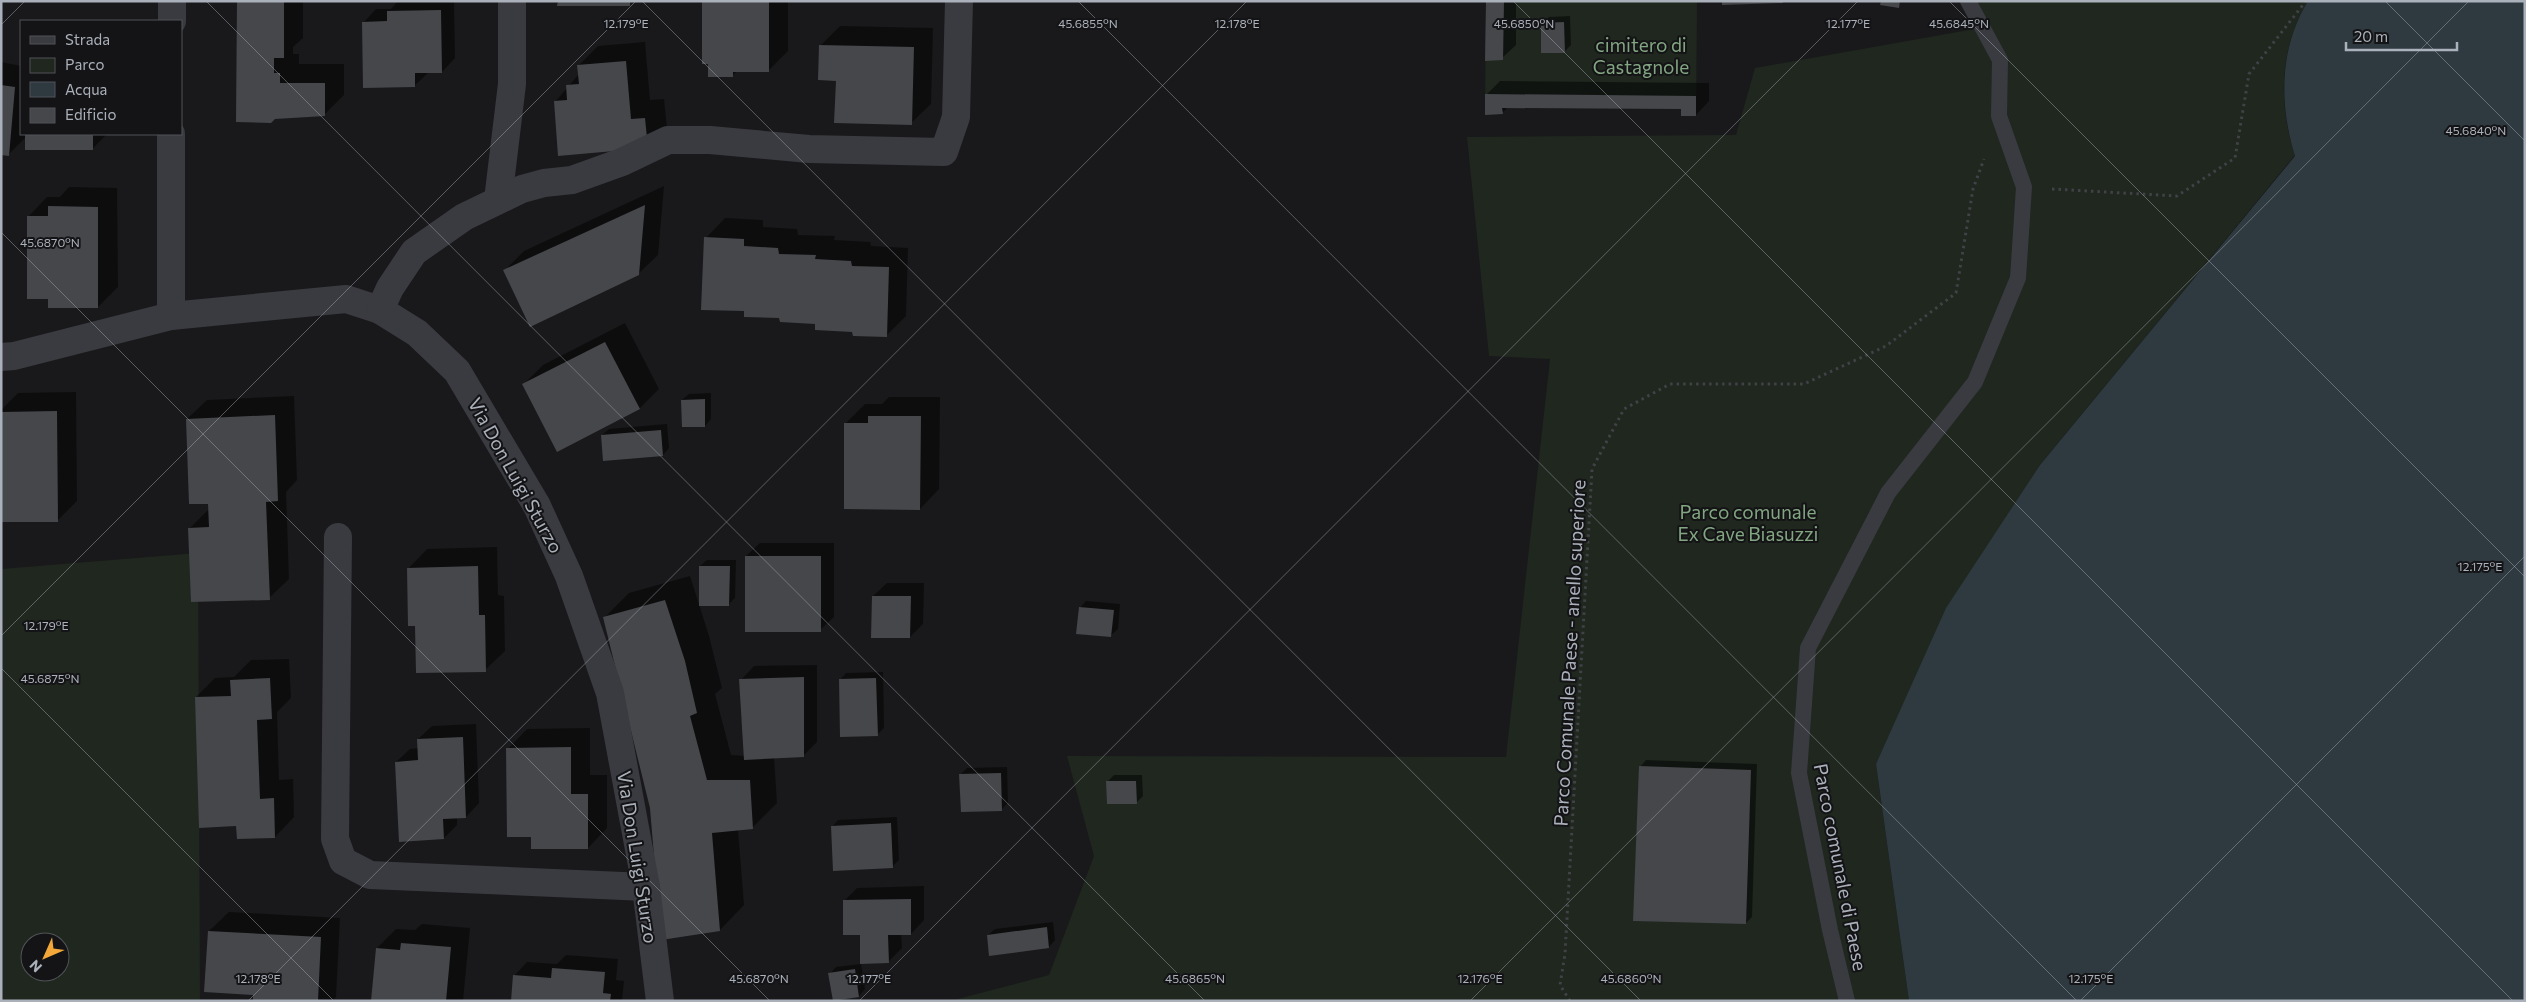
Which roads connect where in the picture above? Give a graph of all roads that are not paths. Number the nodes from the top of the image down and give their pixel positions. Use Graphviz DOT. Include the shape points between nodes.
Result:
graph roads {
  1 [pos="172,1"];
  2 [pos="512,1"];
  3 [pos="959,1"];
  4 [pos="1968,1"];
  5 [pos="172,20"];
  6 [pos="172,135"];
  7 [pos="498,200"];
  8 [pos="380,310"];
  9 [pos="171,316"];
  10 [pos="1,357"];
  11 [pos="338,537"];
  12 [pos="646,887"];
  13 [pos="660,1001"];
  14 [pos="1847,1001"];
  1 -- 5 [label="street"];
  2 -- 7 [label="street" via="512,84"];
  3 -- 7 [label="street" via="956,117 944,152 809,149 710,140 668,140 572,180 522,188"];
  4 -- 14 [label="lane, Parco comunale di Paese" via="2000,60 1999,116 2024,187 2018,278 1975,382 1888,492 1808,648 1799,773"];
  6 -- 9 [label="street"];
  7 -- 8 [label="street" via="464,217 414,252"];
  8 -- 9 [label="street, Via Don Luigi Sturzo" via="346,299"];
  8 -- 12 [label="street, Via Don Luigi Sturzo" via="417,333 457,371 537,506 569,576 610,694"];
  9 -- 10 [label="street, Via Don Luigi Sturzo"];
  11 -- 12 [label="street" via="335,838 343,861 370,875"];
  12 -- 13 [label="street, Via Don Luigi Sturzo"];
}
